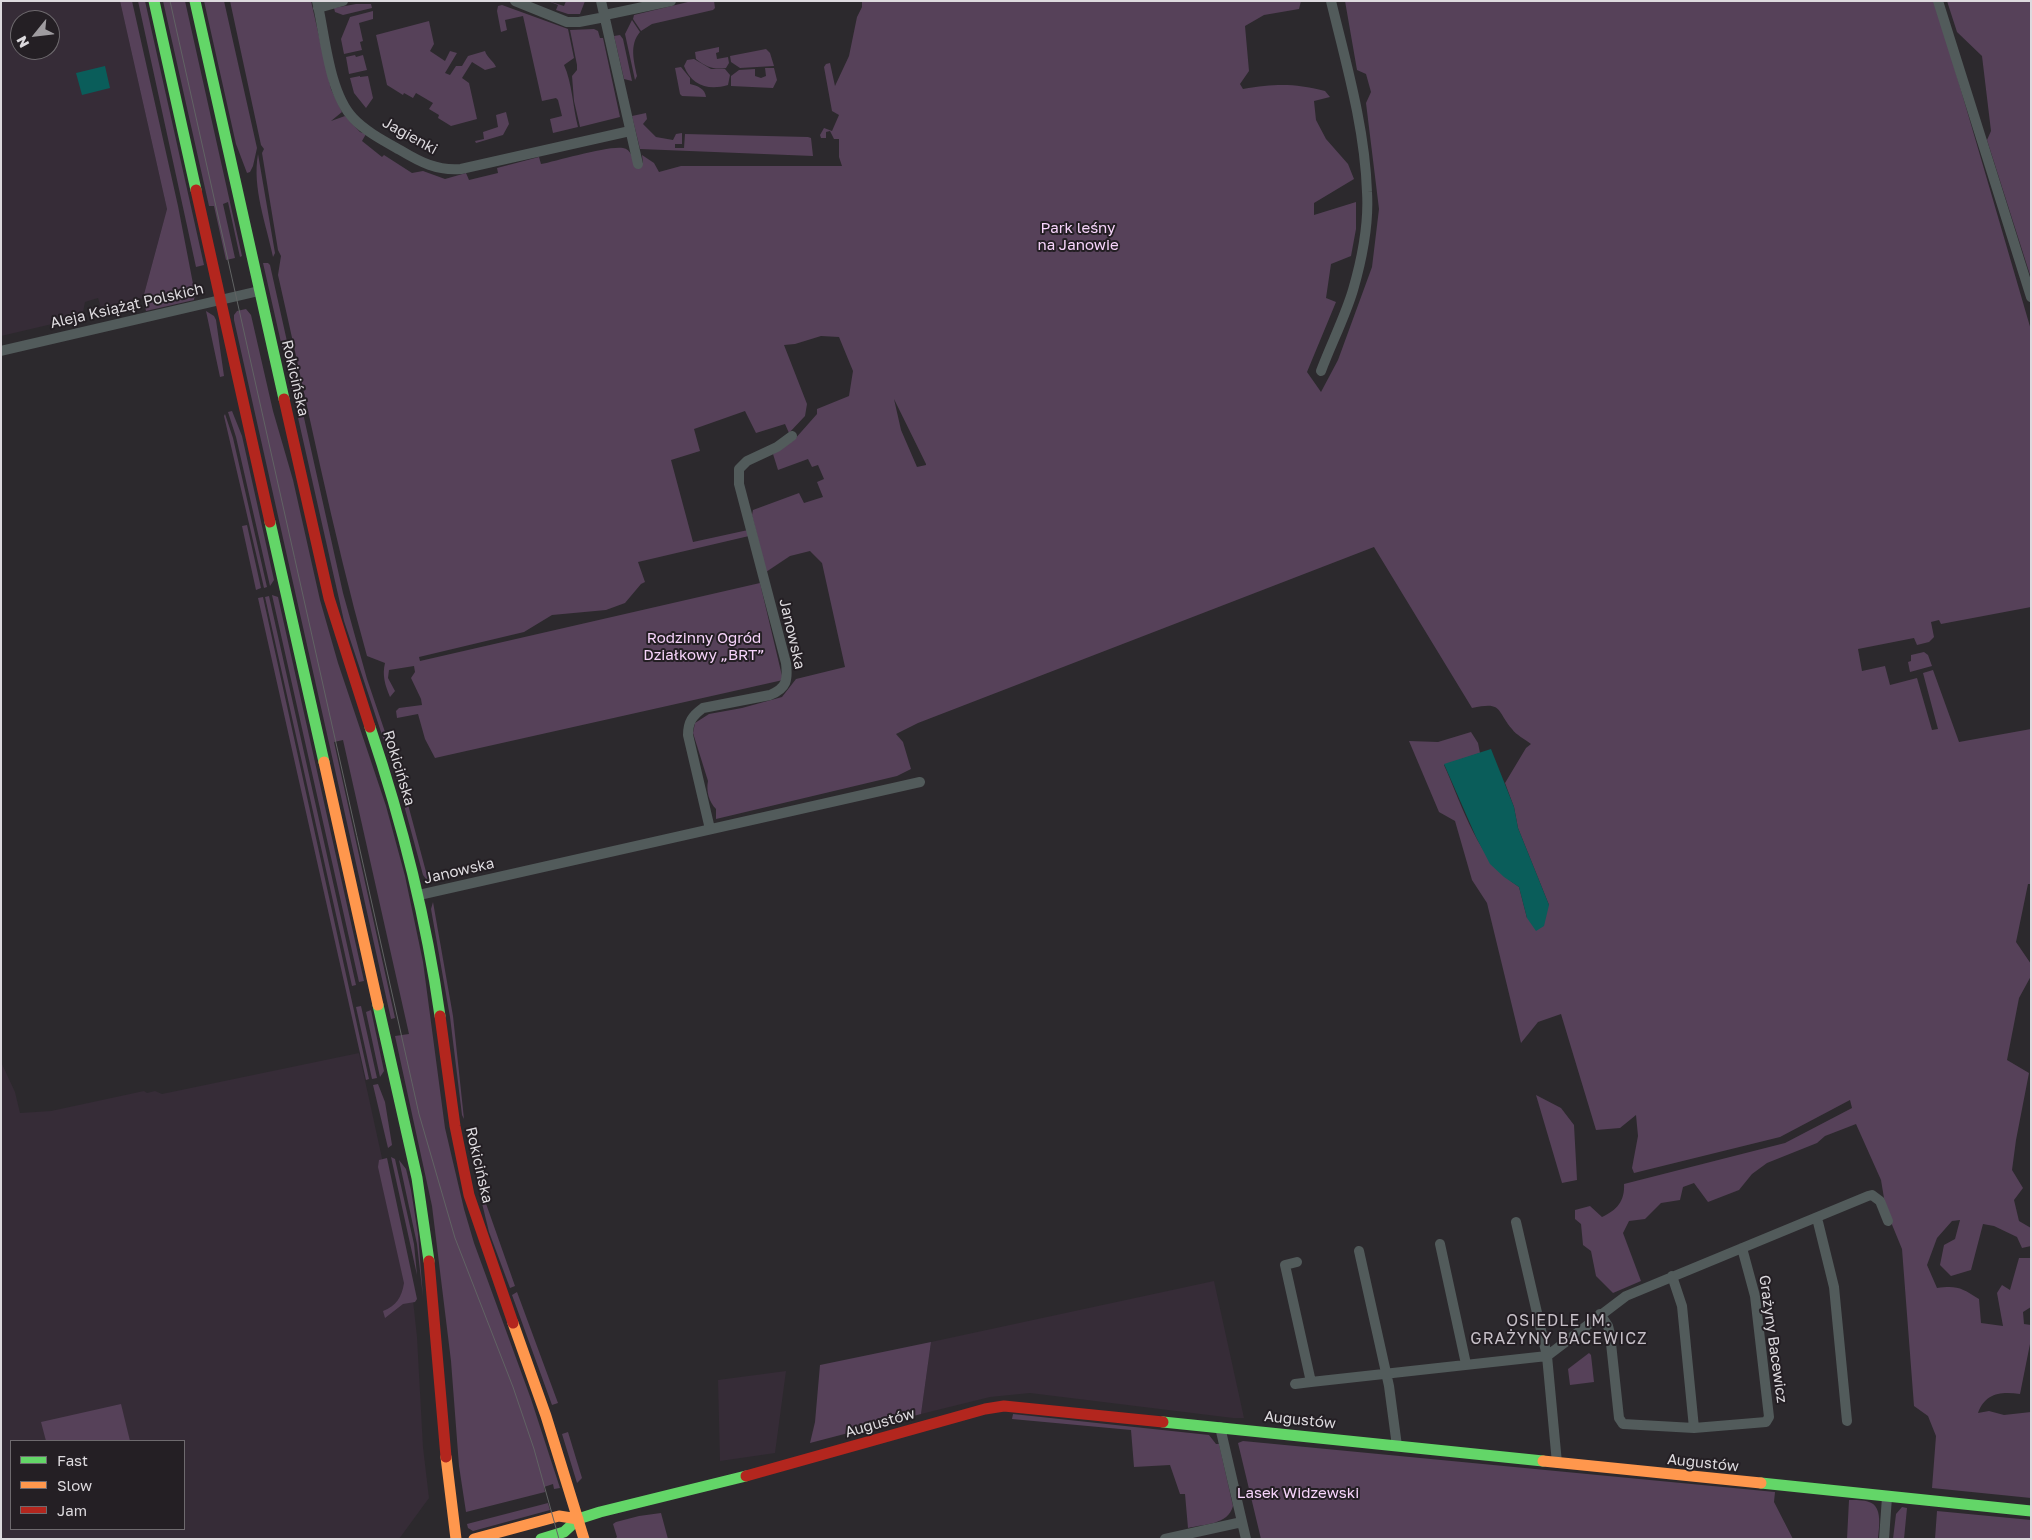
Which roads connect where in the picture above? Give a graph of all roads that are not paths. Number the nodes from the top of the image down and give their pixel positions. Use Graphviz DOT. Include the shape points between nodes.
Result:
graph roads {
  1 [pos="154,1"];
  2 [pos="195,1"];
  3 [pos="343,1"];
  4 [pos="515,1"];
  5 [pos="601,1"];
  6 [pos="671,1"];
  7 [pos="1331,1"];
  8 [pos="1938,1"];
  9 [pos="318,4"];
  10 [pos="605,16"];
  11 [pos="630,131"];
  12 [pos="638,164"];
  13 [pos="260,291"];
  14 [pos="2031,297"];
  15 [pos="221,300"];
  16 [pos="1,351"];
  17 [pos="1321,371"];
  18 [pos="792,436"];
  19 [pos="920,782"];
  20 [pos="710,829"];
  21 [pos="418,895"];
  22 [pos="1817,1218"];
  23 [pos="1888,1220"];
  24 [pos="1516,1222"];
  25 [pos="1440,1244"];
  26 [pos="1742,1248"];
  27 [pos="1359,1252"];
  28 [pos="1297,1262"];
  29 [pos="1672,1276"];
  30 [pos="1600,1314"];
  31 [pos="1547,1356"];
  32 [pos="1466,1364"];
  33 [pos="1386,1374"];
  34 [pos="1311,1382"];
  35 [pos="1295,1384"];
  36 [pos="1847,1421"];
  37 [pos="1220,1427"];
  38 [pos="1694,1428"];
  39 [pos="1398,1446"];
  40 [pos="1557,1463"];
  41 [pos="1887,1497"];
  42 [pos="2031,1511"];
  43 [pos="578,1519"];
  44 [pos="1242,1522"];
  45 [pos="1188,1536"];
  46 [pos="456,1539"];
  47 [pos="474,1539"];
  48 [pos="541,1539"];
  49 [pos="584,1539"];
  50 [pos="1165,1539"];
  51 [pos="1246,1539"];
  52 [pos="1884,1539"];
  1 -- 15 [label="main road"];
  2 -- 13 [label="main road, Rokicińska"];
  3 -- 9 [label="street, Jagienki"];
  4 -- 10 [label="street" via="567,22"];
  5 -- 10 [label="street"];
  6 -- 10 [label="street"];
  7 -- 17 [label="street" via="1362,142 1367,207 1364,240 1353,289"];
  8 -- 14 [label="street"];
  9 -- 11 [label="street, Jagienki" via="335,86 348,113 366,128 425,164 450,169 467,168"];
  10 -- 11 [label="street"];
  11 -- 12 [label="street"];
  13 -- 15 [label="street, Aleja Książąt Polskich"];
  13 -- 21 [label="main road, Rokicińska" via="329,598 390,786"];
  15 -- 16 [label="street, Aleja Książąt Polskich"];
  15 -- 46 [label="main road" via="417,1178 427,1239 443,1436"];
  18 -- 20 [label="street, Janowska" via="739,469 739,484 788,676 786,685 779,691 703,708 688,723"];
  19 -- 20 [label="street, Janowska"];
  20 -- 21 [label="street, Janowska"];
  21 -- 43 [label="main road, Rokicińska" via="432,961 455,1126 469,1195 546,1416"];
  22 -- 23 [label="street" via="1872,1195 1880,1201"];
  22 -- 26 [label="street"];
  22 -- 36 [label="street" via="1834,1287"];
  24 -- 31 [label="street"];
  25 -- 32 [label="street"];
  26 -- 29 [label="street"];
  26 -- 38 [label="street, Grażyny Bacewicz" via="1755,1296 1768,1420"];
  27 -- 33 [label="street"];
  28 -- 34 [label="street" via="1285,1266"];
  29 -- 30 [label="street" via="1626,1296"];
  29 -- 38 [label="street" via="1682,1306"];
  30 -- 31 [label="street"];
  30 -- 38 [label="street, Grażyny Bacewicz" via="1610,1334 1621,1422"];
  31 -- 32 [label="street"];
  31 -- 40 [label="street"];
  32 -- 33 [label="street"];
  33 -- 34 [label="street"];
  33 -- 39 [label="street"];
  34 -- 35 [label="street"];
  37 -- 39 [label="main road, Augustów"];
  37 -- 43 [label="main road, Augustów" via="1021,1406 995,1407"];
  37 -- 44 [label="street"];
  39 -- 40 [label="main road, Augustów"];
  40 -- 41 [label="main road, Augustów"];
  41 -- 42 [label="main road, Augustów"];
  41 -- 52 [label="street"];
  43 -- 47 [label="main road, Augustów" via="559,1516"];
  43 -- 48 [label="main road, Augustów" via="564,1532"];
  43 -- 49 [label="main road, Rokicińska"];
  44 -- 45 [label="street"];
  44 -- 51 [label="street"];
  45 -- 50 [label="street"];
}
